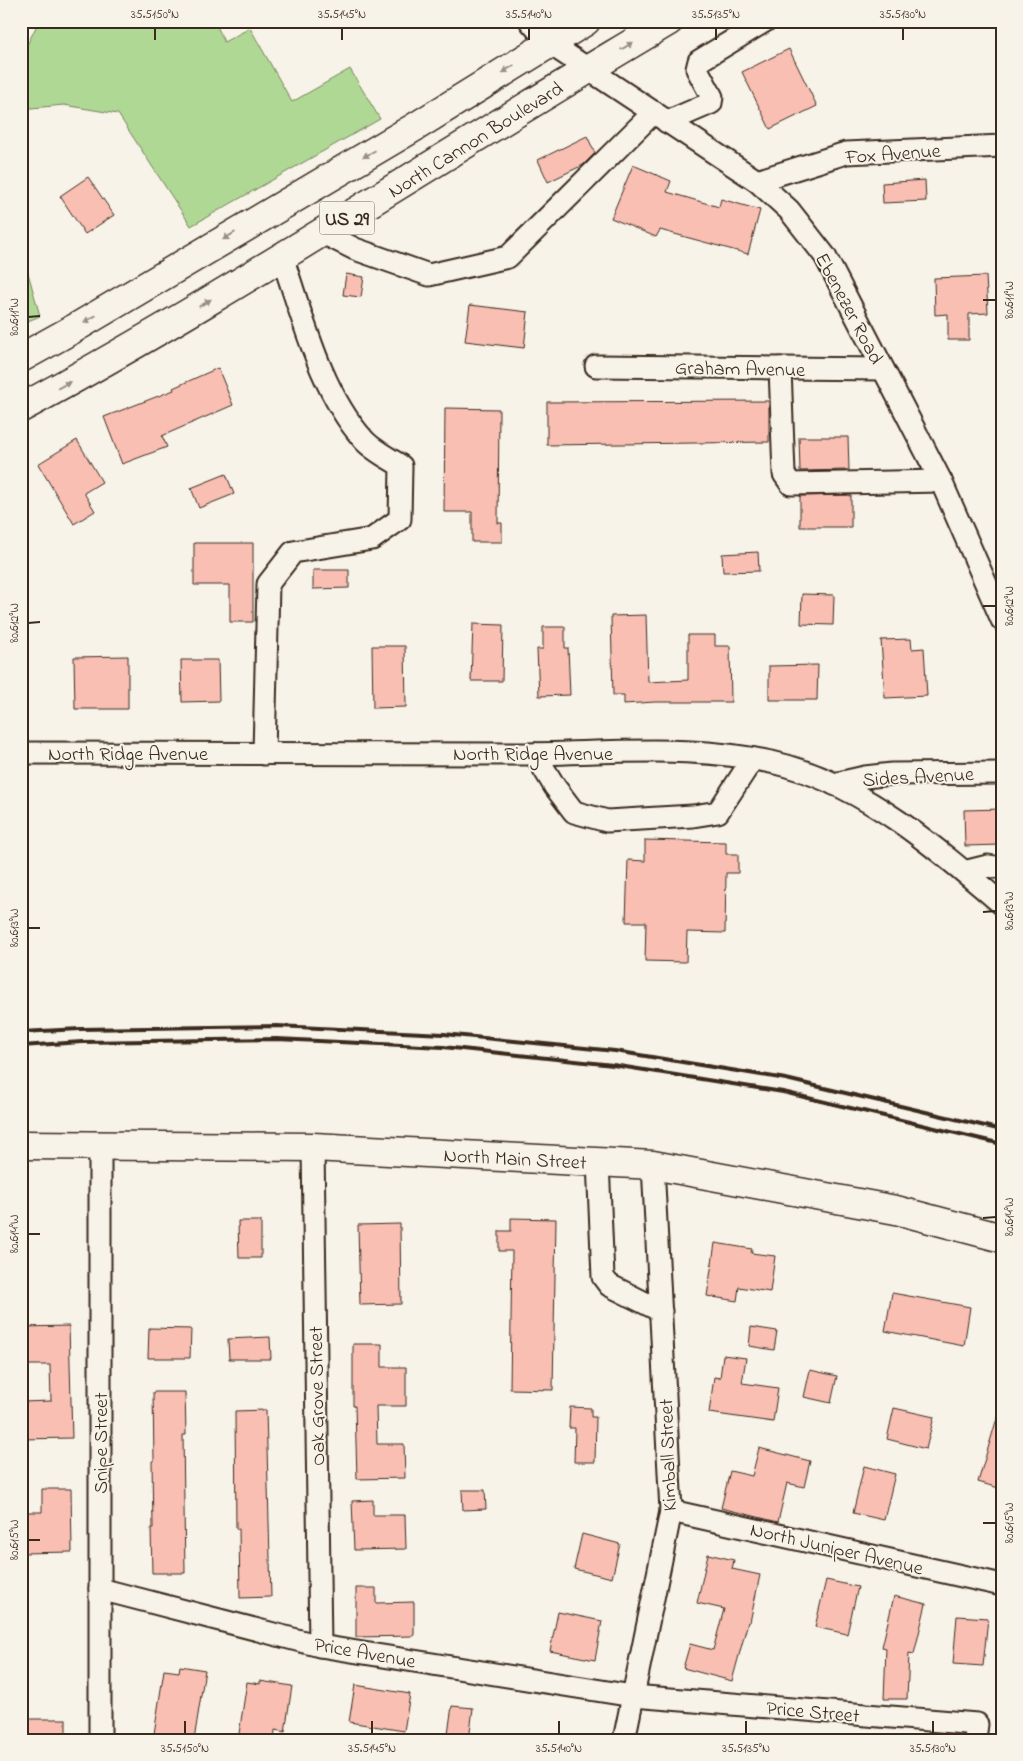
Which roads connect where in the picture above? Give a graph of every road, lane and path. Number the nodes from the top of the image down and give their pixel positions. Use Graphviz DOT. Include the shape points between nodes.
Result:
graph roads {
  1 [pos="530,21"];
  2 [pos="586,21"];
  3 [pos="669,21"];
  4 [pos="765,21"];
  5 [pos="549,43"];
  6 [pos="589,69"];
  7 [pos="661,117"];
  8 [pos="1002,146"];
  9 [pos="757,181"];
  10 [pos="322,233"];
  11 [pos="282,257"];
  12 [pos="21,358"];
  13 [pos="596,366"];
  14 [pos="780,368"];
  15 [pos="883,369"];
  16 [pos="21,408"];
  17 [pos="941,481"];
  18 [pos="1002,620"];
  19 [pos="21,753"];
  20 [pos="264,754"];
  21 [pos="535,754"];
  22 [pos="752,760"];
  23 [pos="1002,773"];
  24 [pos="834,784"];
  25 [pos="1002,868"];
  26 [pos="964,872"];
  27 [pos="1002,904"];
  28 [pos="21,1145"];
  29 [pos="100,1146"];
  30 [pos="313,1147"];
  31 [pos="598,1162"];
  32 [pos="653,1165"];
  33 [pos="1002,1238"];
  34 [pos="661,1311"];
  35 [pos="671,1511"];
  36 [pos="1002,1585"];
  37 [pos="100,1589"];
  38 [pos="320,1646"];
  39 [pos="633,1696"];
  40 [pos="100,1740"];
  41 [pos="624,1740"];
  42 [pos="975,1740"];
  1 -- 5 [label="street, Ebenezer Road"];
  2 -- 5 [label="main road, US 29"];
  6 -- 3 [label="main road, North Cannon Boulevard / US 29, one-way"];
  4 -- 7 [label="street" via="699,61 697,69 712,97 711,103"];
  5 -- 6 [label="street, Ebenezer Road"];
  5 -- 12 [label="main road, US 29, one-way" via="415,127"];
  6 -- 7 [label="street, Ebenezer Road"];
  6 -- 10 [label="main road, North Cannon Boulevard / US 29"];
  7 -- 9 [label="street, Ebenezer Road"];
  7 -- 10 [label="street" via="508,257 430,275 355,250"];
  8 -- 9 [label="street, Fox Avenue" via="846,153"];
  9 -- 15 [label="street, Ebenezer Road" via="789,210 825,256"];
  10 -- 11 [label="main road, North Cannon Boulevard / US 29"];
  16 -- 11 [label="main road, North Cannon Boulevard / US 29, one-way"];
  11 -- 20 [label="street" via="324,379 364,441 401,466 400,519 372,539 293,552 268,584"];
  13 -- 14 [label="street, Graham Avenue"];
  14 -- 15 [label="street, Graham Avenue"];
  14 -- 17 [label="street" via="784,474 791,484"];
  15 -- 17 [label="street, Ebenezer Road"];
  17 -- 18 [label="street, Ebenezer Road"];
  19 -- 20 [label="street, North Ridge Avenue"];
  20 -- 21 [label="street, North Ridge Avenue"];
  21 -- 22 [label="street, North Ridge Avenue" via="651,751 721,754"];
  21 -- 22 [label="street" via="574,812 607,821 718,812"];
  22 -- 24 [label="street, North Ridge Avenue" via="787,766"];
  23 -- 24 [label="street, Sides Avenue" via="892,774"];
  24 -- 26 [label="street, North Ridge Avenue" via="882,810"];
  25 -- 26 [label="street" via="988,866"];
  26 -- 27 [label="street, North Ridge Avenue"];
  28 -- 29 [label="main road, North Main Street"];
  29 -- 30 [label="main road, North Main Street"];
  29 -- 37 [label="street, Snipe Street"];
  30 -- 31 [label="main road, North Main Street"];
  30 -- 38 [label="street, Oak Grove Street"];
  31 -- 32 [label="main road, North Main Street"];
  31 -- 34 [label="street" via="603,1277 609,1285"];
  32 -- 33 [label="main road, North Main Street" via="896,1210"];
  32 -- 34 [label="street, Kimball Street"];
  34 -- 35 [label="street, Kimball Street"];
  35 -- 36 [label="street, North Juniper Avenue"];
  35 -- 39 [label="street, Kimball Street"];
  37 -- 38 [label="street, Price Avenue"];
  37 -- 40 [label="street, Snipe Street"];
  38 -- 39 [label="street, Price Avenue"];
  39 -- 41 [label="street, Kimball Street"];
  39 -- 42 [label="street, Price Street" via="977,1724"];
}
